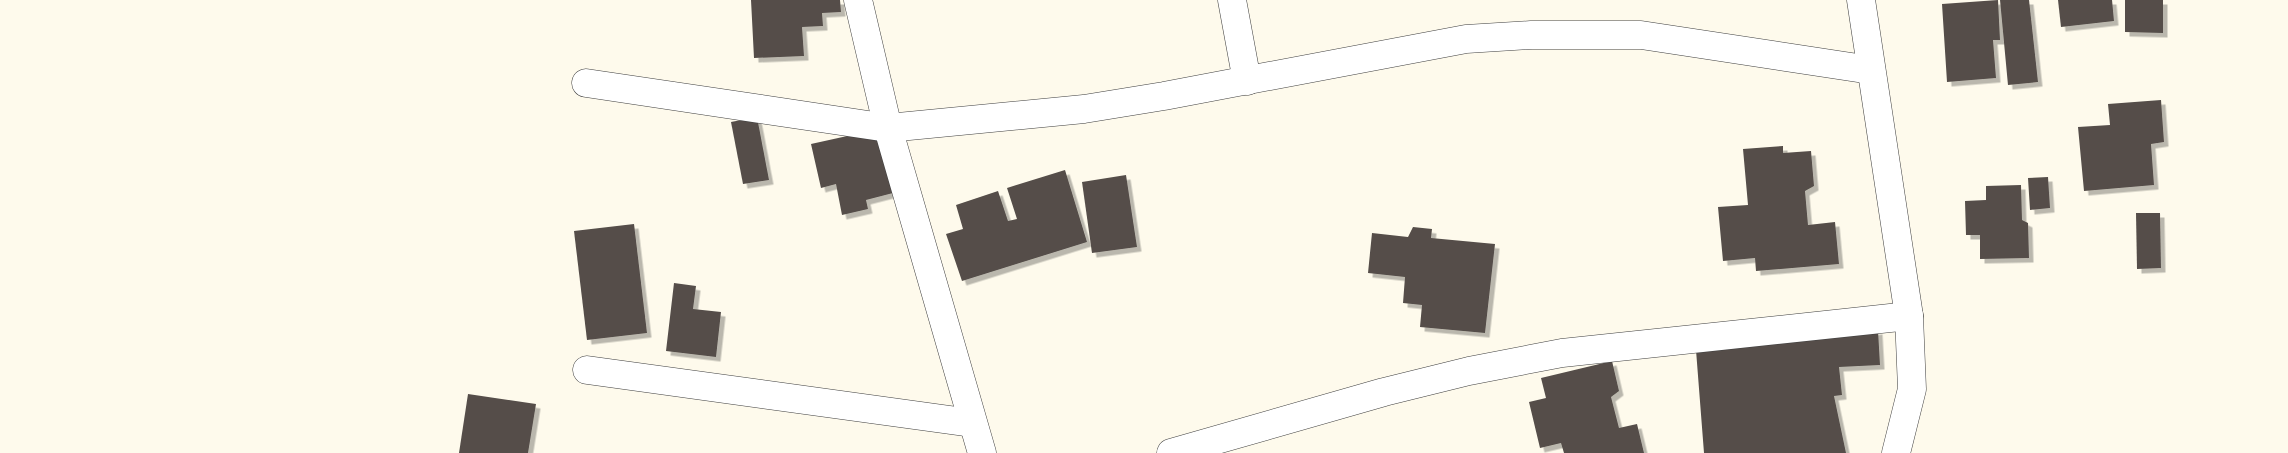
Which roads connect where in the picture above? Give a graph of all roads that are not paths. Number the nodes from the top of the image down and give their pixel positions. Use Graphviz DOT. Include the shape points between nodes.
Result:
graph roads {
  1 [pos="858,0"];
  2 [pos="1232,0"];
  3 [pos="1861,0"];
  4 [pos="1871,70"];
  5 [pos="1247,81"];
  6 [pos="586,83"];
  7 [pos="888,128"];
  8 [pos="1909,316"];
  9 [pos="587,370"];
  10 [pos="972,423"];
  11 [pos="982,453"];
  12 [pos="1171,453"];
  13 [pos="1896,453"];
  1 -- 7 [label="street"];
  2 -- 5 [label="street"];
  3 -- 4 [label="street"];
  4 -- 5 [label="street" via="1641,35 1530,35 1466,39"];
  4 -- 8 [label="street"];
  5 -- 7 [label="street" via="1084,109"];
  6 -- 7 [label="street"];
  7 -- 10 [label="street"];
  8 -- 12 [label="street" via="1562,353 1384,392"];
  8 -- 13 [label="street" via="1912,389"];
  9 -- 10 [label="street"];
  10 -- 11 [label="street"];
}
